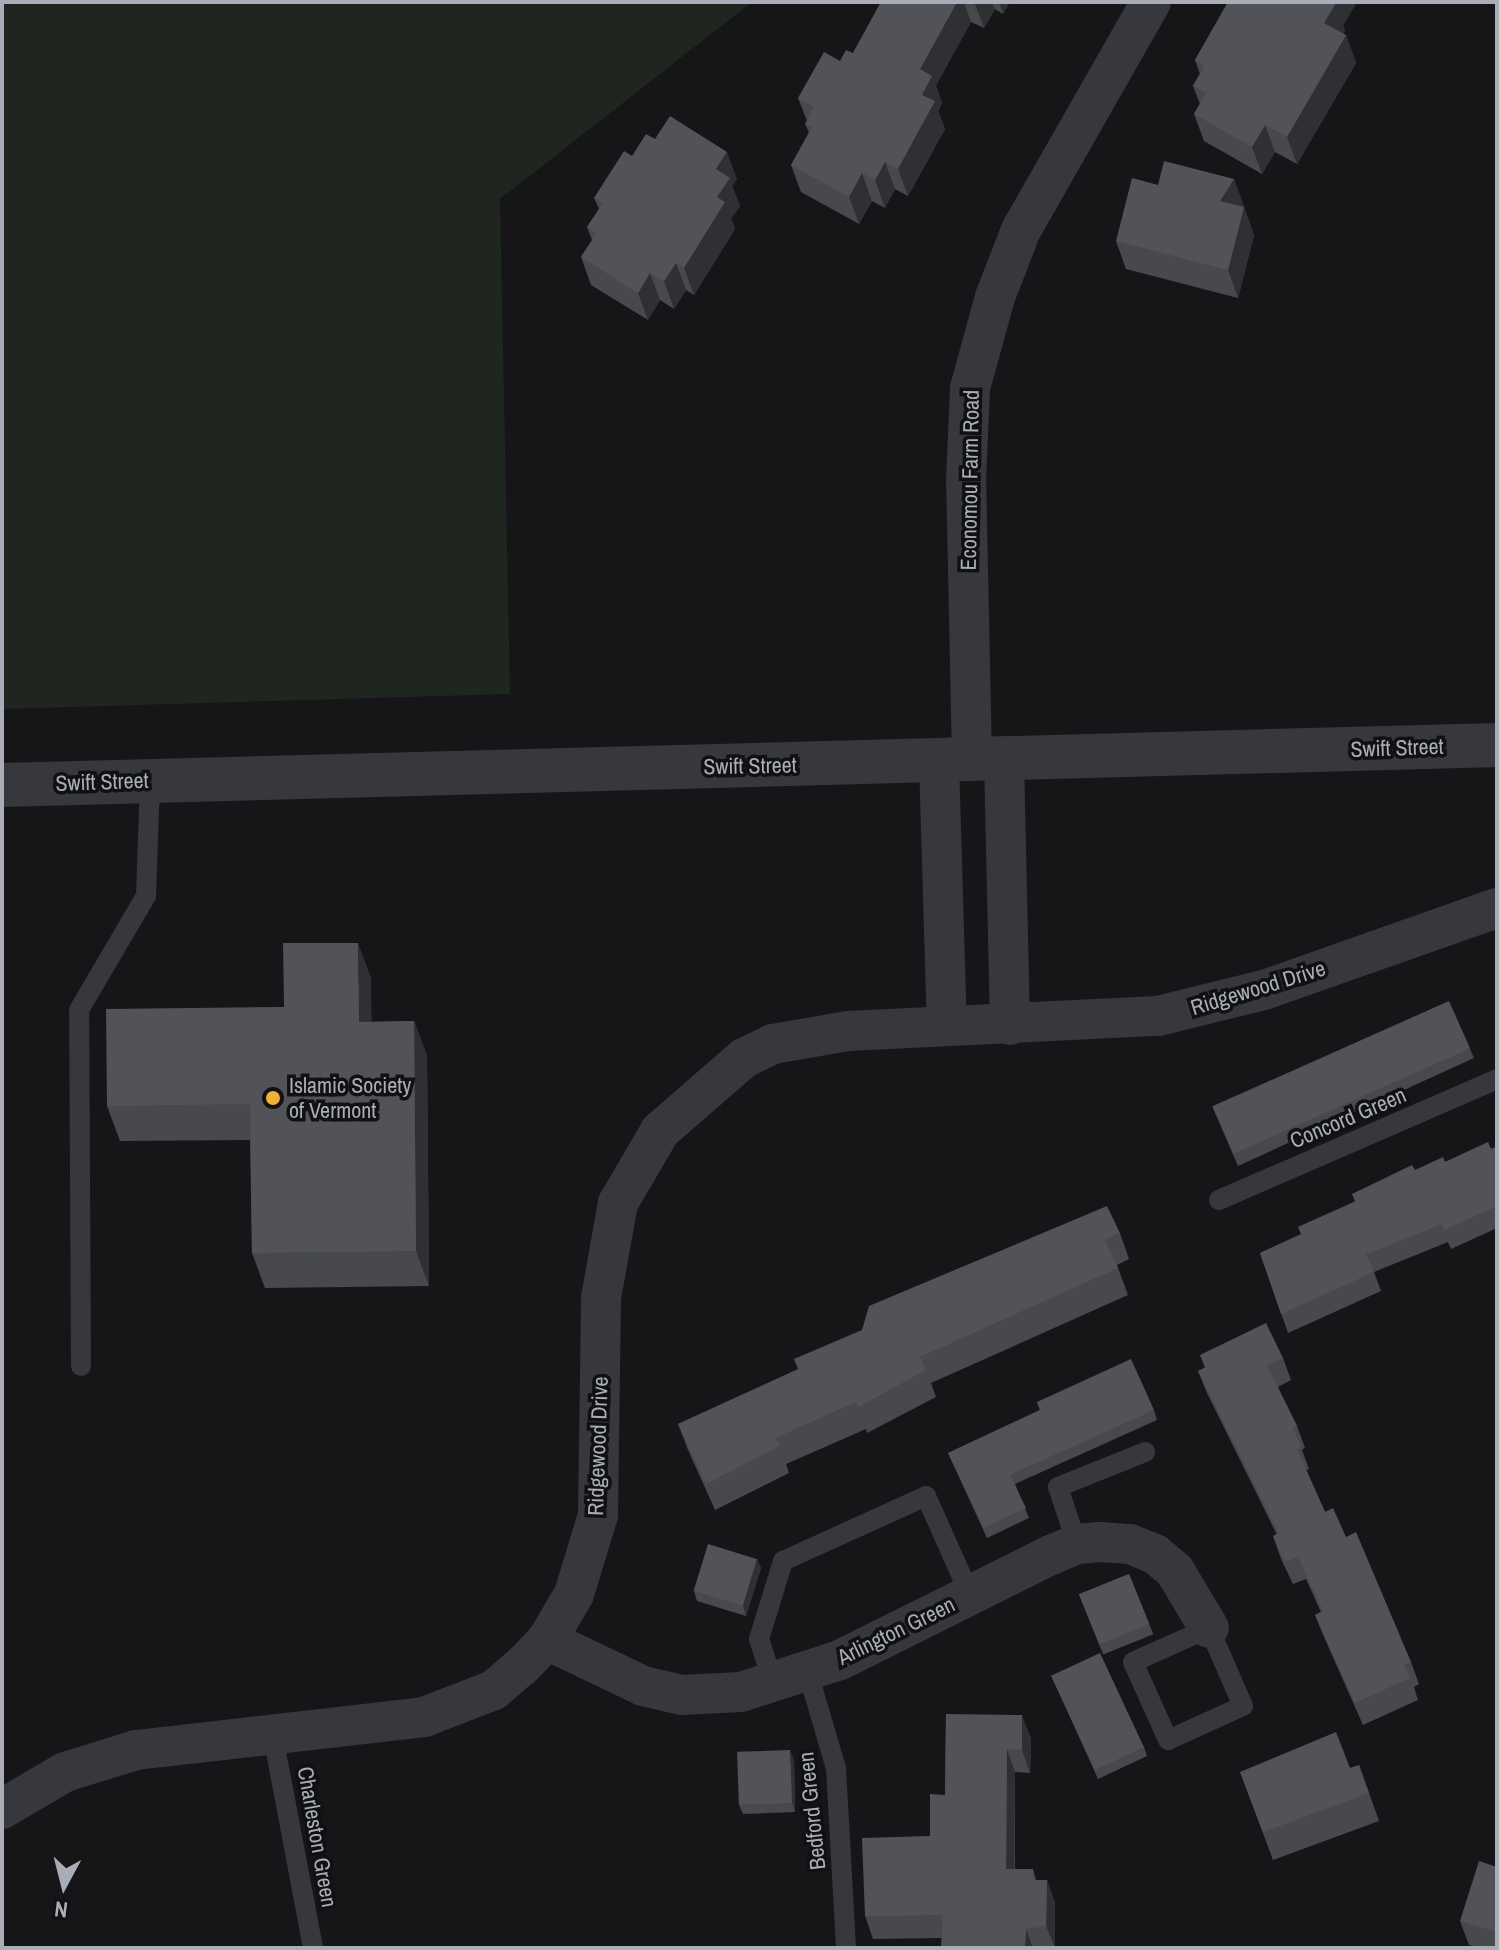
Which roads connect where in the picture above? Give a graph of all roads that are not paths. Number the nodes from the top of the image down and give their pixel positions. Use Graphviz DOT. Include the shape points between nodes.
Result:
graph roads {
  1 [pos="1151,2"];
  2 [pos="1497,745"];
  3 [pos="972,760"];
  4 [pos="150,780"];
  5 [pos="2,785"];
  6 [pos="1497,908"];
  7 [pos="1010,1025"];
  8 [pos="947,1026"];
  9 [pos="1497,1079"];
  10 [pos="1219,1200"];
  11 [pos="81,1366"];
  12 [pos="1145,1452"];
  13 [pos="1077,1544"];
  14 [pos="970,1595"];
  15 [pos="1209,1628"];
  16 [pos="547,1640"];
  17 [pos="791,1679"];
  18 [pos="273,1736"];
  19 [pos="2,1809"];
  20 [pos="313,1948"];
  21 [pos="846,1948"];
  1 -- 3 [label="street, Economou Farm Road" via="1021,230 995,297 970,388 966,481"];
  2 -- 3 [label="street, Swift Street"];
  3 -- 4 [label="street, Swift Street"];
  3 -- 7 [label="street"];
  3 -- 8 [label="street"];
  4 -- 5 [label="street, Swift Street"];
  4 -- 11 [label="lane" via="146,896 79,1010"];
  6 -- 7 [label="street, Ridgewood Drive" via="1211,1005 1158,1016"];
  7 -- 8 [label="street, Ridgewood Drive"];
  8 -- 16 [label="street, Ridgewood Drive" via="811,1035 754,1053 690,1101 635,1169 606,1244 598,1515 574,1594"];
  9 -- 10 [label="lane, Concord Green"];
  12 -- 13 [label="lane" via="1058,1487"];
  13 -- 14 [label="street, Arlington Green"];
  13 -- 15 [label="street, Arlington Green" via="1130,1544 1155,1554 1175,1571"];
  14 -- 17 [label="street, Arlington Green"];
  14 -- 17 [label="lane, Bedford Green" via="926,1496 783,1561 759,1639"];
  15 -- 15 [label="lane" via="1133,1662 1168,1740 1243,1706"];
  16 -- 17 [label="street, Arlington Green" via="608,1673 682,1695 711,1696"];
  16 -- 18 [label="street, Ridgewood Drive" via="494,1690 460,1707 397,1721"];
  17 -- 21 [label="lane, Bedford Green" via="836,1768"];
  18 -- 19 [label="street, Ridgewood Drive" via="187,1742 110,1756 31,1789"];
  18 -- 20 [label="lane, Charleston Green"];
}
